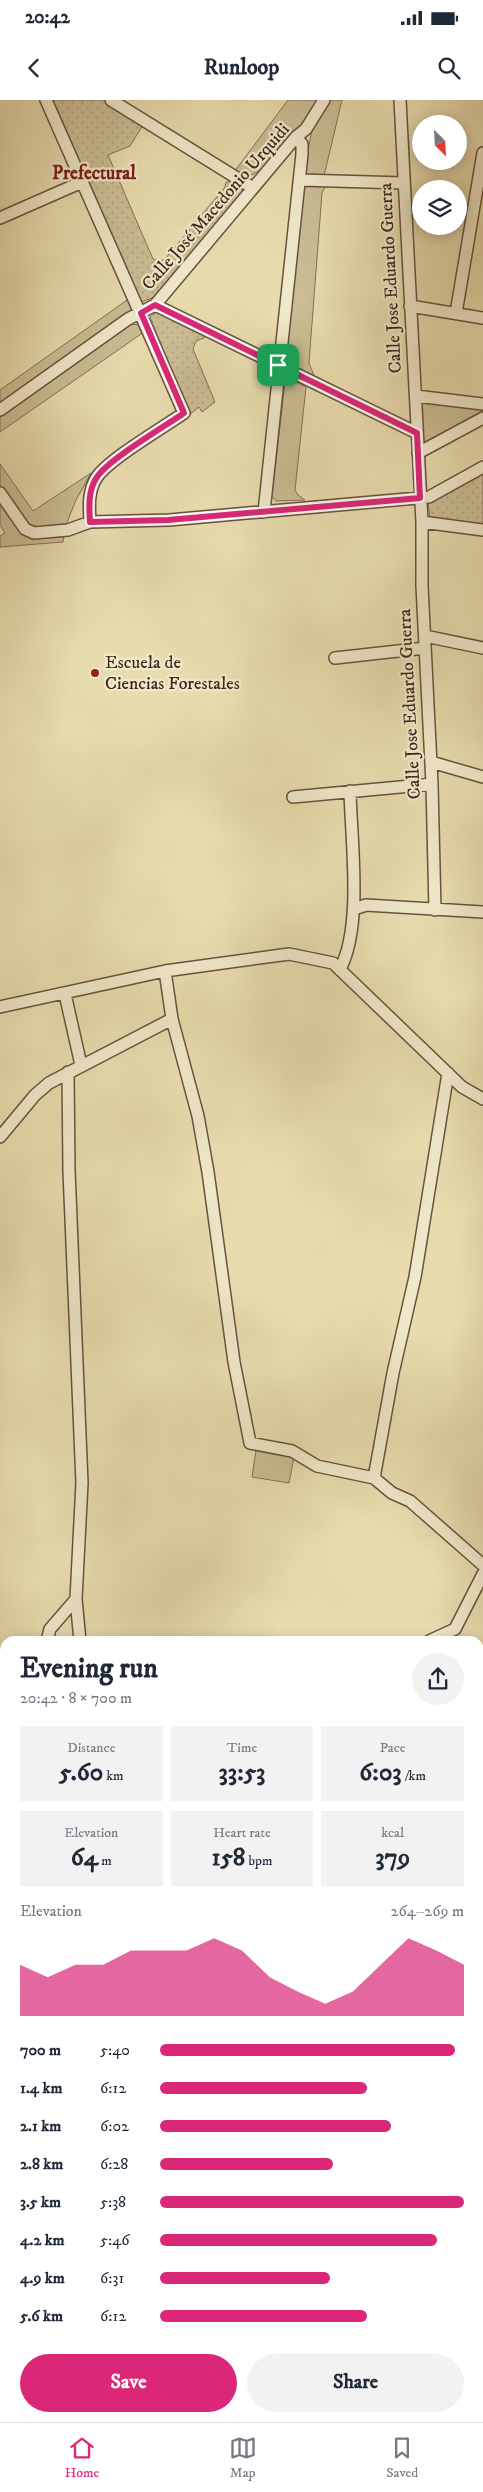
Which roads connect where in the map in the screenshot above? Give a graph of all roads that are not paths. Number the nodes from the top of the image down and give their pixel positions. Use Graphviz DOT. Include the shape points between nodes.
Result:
graph roads {
  1 [pos="46,100"];
  2 [pos="111,100"];
  3 [pos="324,100"];
  4 [pos="400,100"];
  5 [pos="296,137"];
  6 [pos="483,153"];
  7 [pos="300,180"];
  8 [pos="82,182"];
  9 [pos="404,183"];
  10 [pos="252,188"];
  11 [pos="0,218"];
  12 [pos="155,305"];
  13 [pos="410,306"];
  14 [pos="141,313"];
  15 [pos="456,313"];
  16 [pos="483,318"];
  17 [pos="278,365"];
  18 [pos="416,396"];
  19 [pos="483,404"];
  20 [pos="0,410"];
  21 [pos="483,418"];
  22 [pos="417,433"];
  23 [pos="418,453"];
  24 [pos="483,467"];
  25 [pos="0,493"];
  26 [pos="420,498"];
  27 [pos="264,512"];
  28 [pos="90,522"];
  29 [pos="422,522"];
  30 [pos="483,530"];
  31 [pos="425,636"];
  32 [pos="425,648"];
  33 [pos="483,648"];
  34 [pos="335,658"];
  35 [pos="431,762"];
  36 [pos="483,777"];
  37 [pos="432,784"];
  38 [pos="350,790"];
  39 [pos="293,797"];
  40 [pos="354,909"];
  41 [pos="435,910"];
  42 [pos="483,912"];
  43 [pos="340,969"];
  44 [pos="165,971"];
  45 [pos="65,994"];
  46 [pos="0,1007"];
  47 [pos="172,1019"];
  48 [pos="81,1065"];
  49 [pos="68,1072"];
  50 [pos="448,1073"];
  51 [pos="483,1100"];
  52 [pos="0,1137"];
  53 [pos="374,1478"];
  54 [pos="483,1564"];
  55 [pos="483,1574"];
  56 [pos="76,1599"];
  57 [pos="48,1636"];
  58 [pos="80,1636"];
  59 [pos="440,1636"];
  1 -- 8 [label="street"];
  2 -- 10 [label="street"];
  3 -- 5 [label="street, Calle José Macedonio Urquidi" via="306,130"];
  4 -- 9 [label="street, Calle Jose Eduardo Guerra"];
  5 -- 7 [label="street" via="302,144"];
  5 -- 10 [label="street, Calle José Macedonio Urquidi"];
  6 -- 15 [label="street"];
  7 -- 9 [label="street"];
  7 -- 17 [label="street"];
  8 -- 11 [label="street"];
  8 -- 14 [label="street"];
  9 -- 13 [label="street, Calle Jose Eduardo Guerra"];
  10 -- 12 [label="street, Calle José Macedonio Urquidi"];
  12 -- 14 [label="street, Calle José Macedonio Urquidi"];
  12 -- 17 [label="street"];
  13 -- 15 [label="street"];
  13 -- 18 [label="street, Calle Jose Eduardo Guerra"];
  14 -- 20 [label="street, Calle José Macedonio Urquidi"];
  14 -- 28 [label="street" via="184,413 98,476 89,504"];
  15 -- 16 [label="street"];
  17 -- 22 [label="street"];
  17 -- 27 [label="street"];
  18 -- 19 [label="street"];
  18 -- 22 [label="street, Calle Jose Eduardo Guerra"];
  21 -- 23 [label="street"];
  22 -- 23 [label="street, Calle Jose Eduardo Guerra"];
  23 -- 26 [label="street, Calle Jose Eduardo Guerra"];
  24 -- 26 [label="street" via="429,497"];
  25 -- 28 [label="street" via="29,532 68,530"];
  26 -- 27 [label="street"];
  26 -- 29 [label="street, Calle Jose Eduardo Guerra"];
  27 -- 28 [label="street"];
  29 -- 30 [label="street"];
  29 -- 31 [label="street, Calle Jose Eduardo Guerra"];
  31 -- 32 [label="street, Calle Jose Eduardo Guerra"];
  31 -- 33 [label="street"];
  32 -- 34 [label="street"];
  32 -- 35 [label="street, Calle Jose Eduardo Guerra"];
  35 -- 36 [label="street"];
  35 -- 37 [label="street, Calle Jose Eduardo Guerra"];
  37 -- 38 [label="street"];
  37 -- 41 [label="street, Calle Jose Eduardo Guerra"];
  38 -- 39 [label="street"];
  38 -- 40 [label="street"];
  40 -- 41 [label="street" via="366,905"];
  40 -- 43 [label="street" via="348,954"];
  41 -- 42 [label="street"];
  43 -- 44 [label="street" via="333,963 289,954"];
  43 -- 50 [label="street"];
  44 -- 45 [label="street"];
  44 -- 47 [label="street"];
  45 -- 46 [label="street"];
  45 -- 48 [label="street"];
  47 -- 48 [label="street"];
  47 -- 53 [label="street" via="198,1116 234,1362 250,1443 292,1451 317,1466"];
  48 -- 49 [label="street"];
  49 -- 52 [label="street" via="35,1095"];
  49 -- 56 [label="street" via="82,1483"];
  50 -- 51 [label="street" via="462,1087"];
  50 -- 53 [label="street" via="415,1277 392,1374"];
  53 -- 54 [label="street" via="392,1493 410,1501"];
  55 -- 59 [label="street" via="455,1629"];
  56 -- 57 [label="street" via="50,1629"];
  56 -- 58 [label="street"];
}
